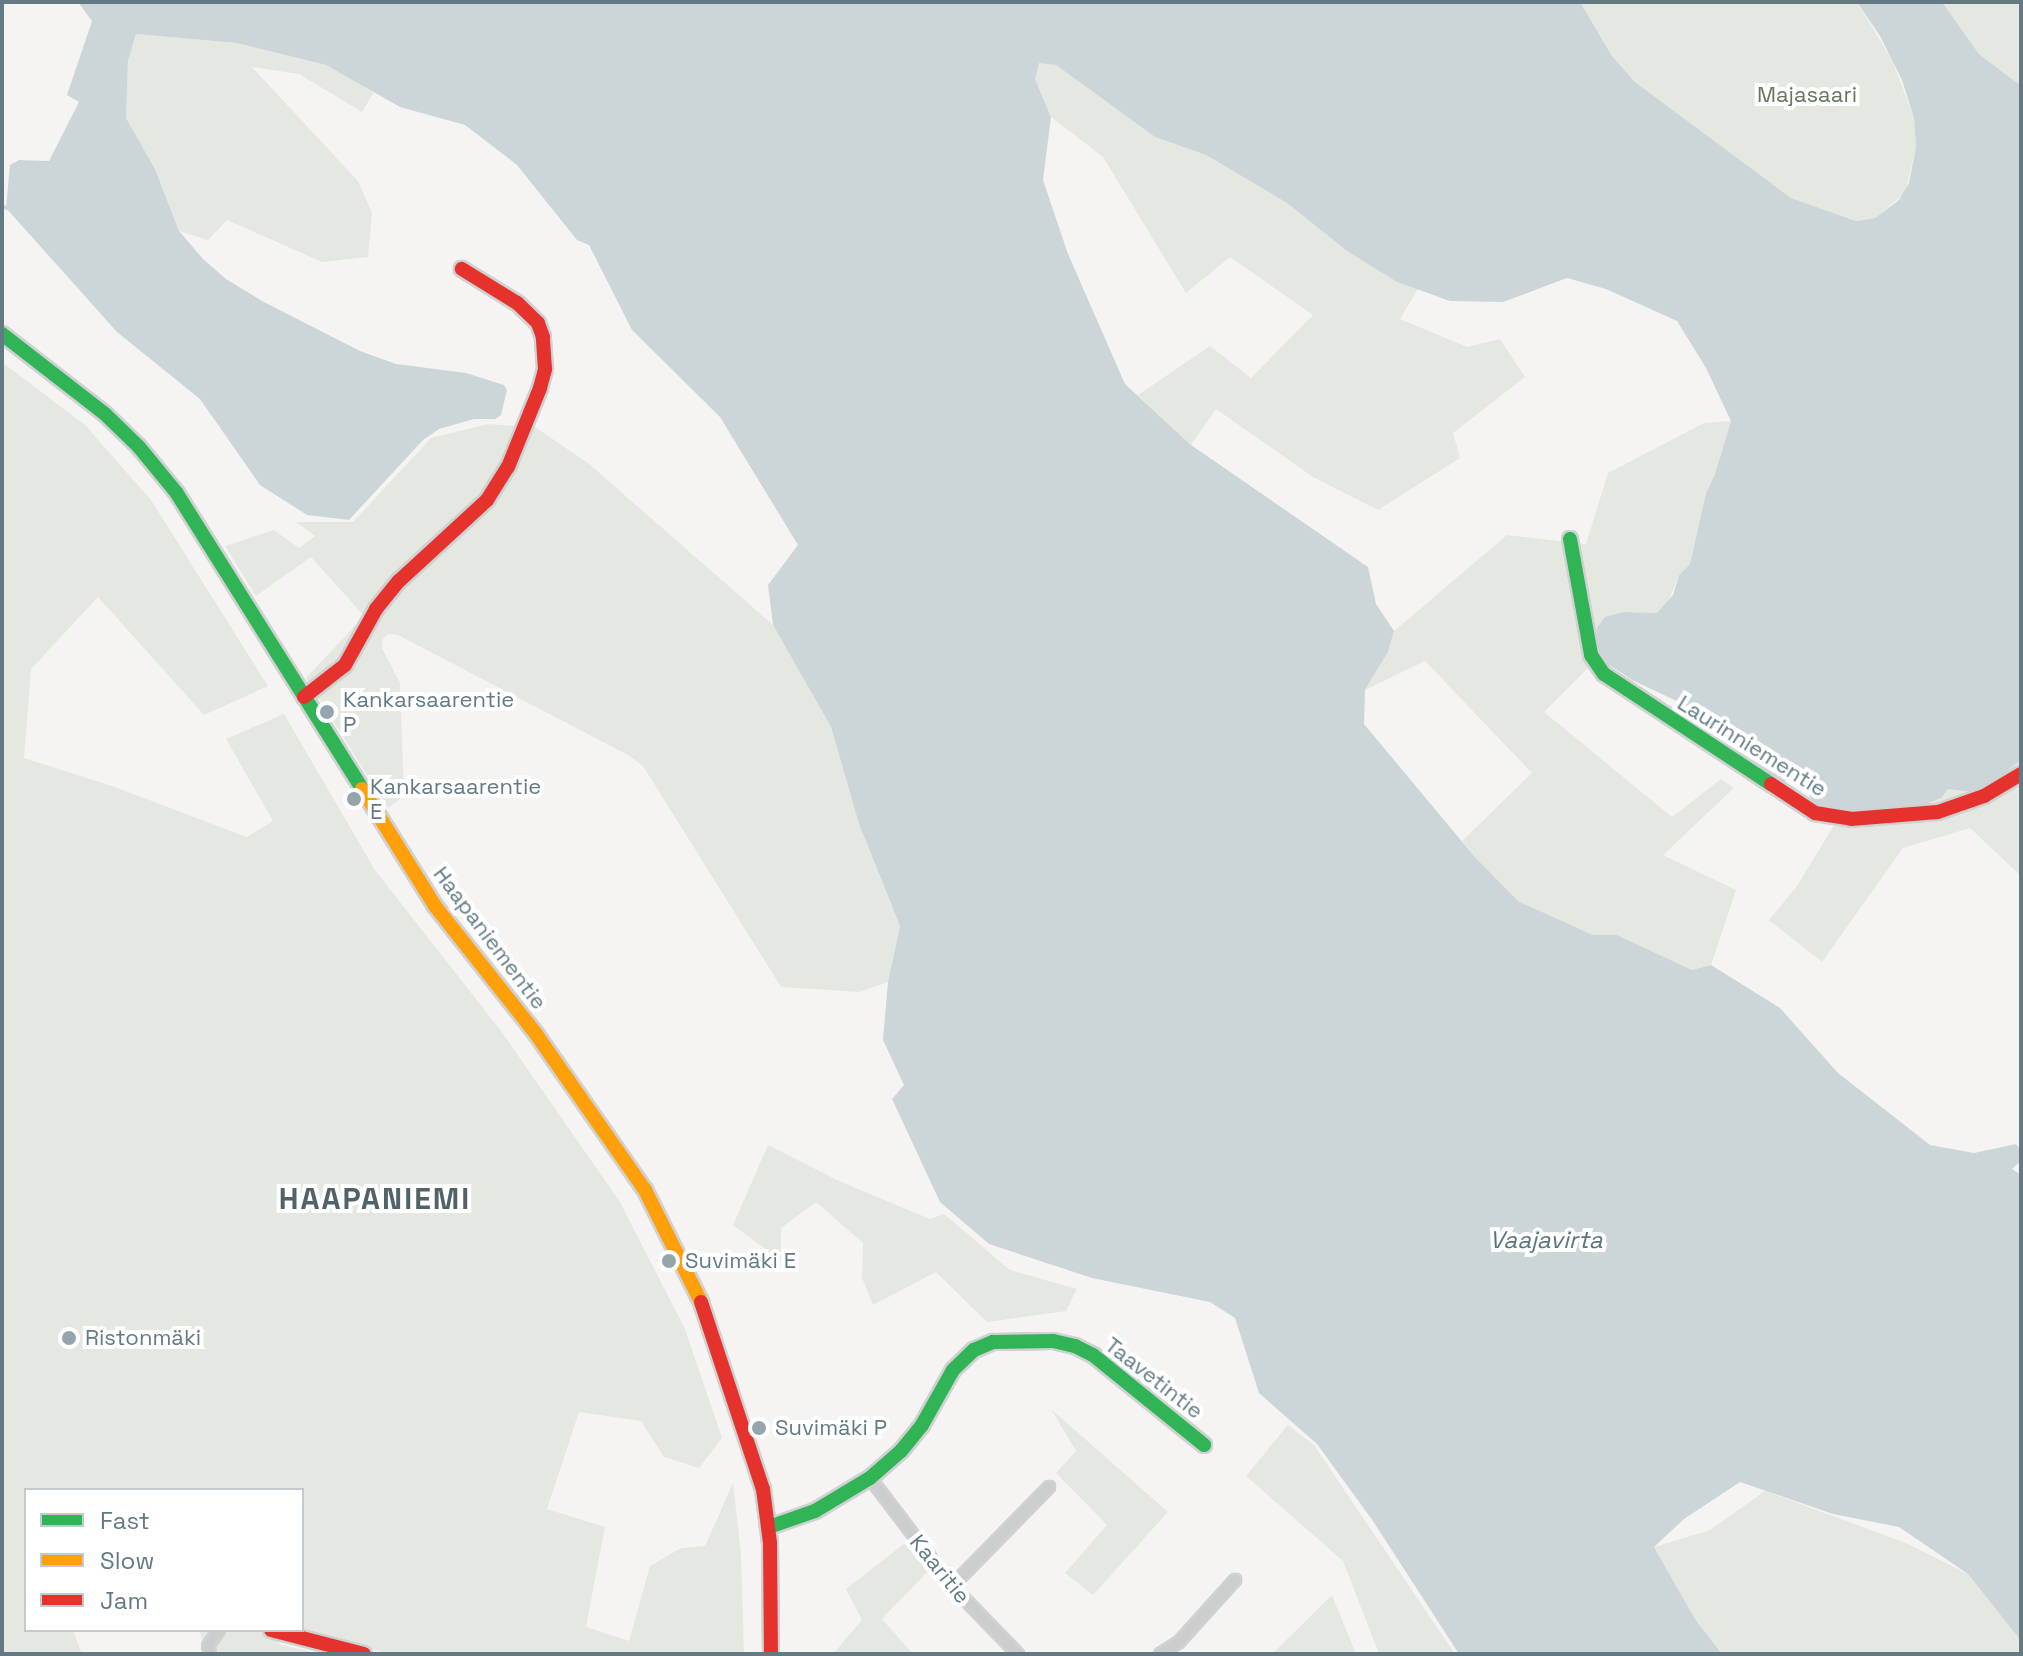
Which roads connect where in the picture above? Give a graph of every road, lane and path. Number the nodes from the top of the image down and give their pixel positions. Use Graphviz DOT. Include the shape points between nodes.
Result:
graph roads {
  1 [pos="462,269"];
  2 [pos="2,334"];
  3 [pos="1570,539"];
  4 [pos="304,697"];
  5 [pos="2021,774"];
  6 [pos="1204,1445"];
  7 [pos="870,1478"];
  8 [pos="1049,1487"];
  9 [pos="769,1527"];
  10 [pos="1235,1580"];
  11 [pos="952,1586"];
  12 [pos="217,1632"];
  13 [pos="279,1632"];
  14 [pos="210,1654"];
  15 [pos="364,1654"];
  16 [pos="771,1654"];
  17 [pos="1018,1654"];
  18 [pos="1160,1654"];
  1 -- 4 [label="street" via="533,316 545,349 540,388 508,467 487,500 399,581 376,609 345,665"];
  2 -- 4 [label="street, Haapaniementie" via="105,414 158,468"];
  3 -- 5 [label="street, Laurinniementie" via="1591,655 1604,674 1815,813 1851,819 1938,812 1984,796"];
  4 -- 9 [label="street, Haapaniementie" via="435,906 552,1056 645,1190 704,1309 763,1489"];
  6 -- 7 [label="street, Taavetintie" via="1075,1346 993,1342 974,1350 953,1370 922,1425"];
  7 -- 9 [label="street, Taavetintie" via="815,1511"];
  7 -- 11 [label="street, Kaaritie"];
  8 -- 11 [label="street"];
  9 -- 16 [label="street, Haapaniementie"];
  10 -- 18 [label="street" via="1179,1642"];
  11 -- 17 [label="street, Kaaritie"];
  12 -- 14 [label="street" via="208,1646"];
  13 -- 15 [label="street"];
}
